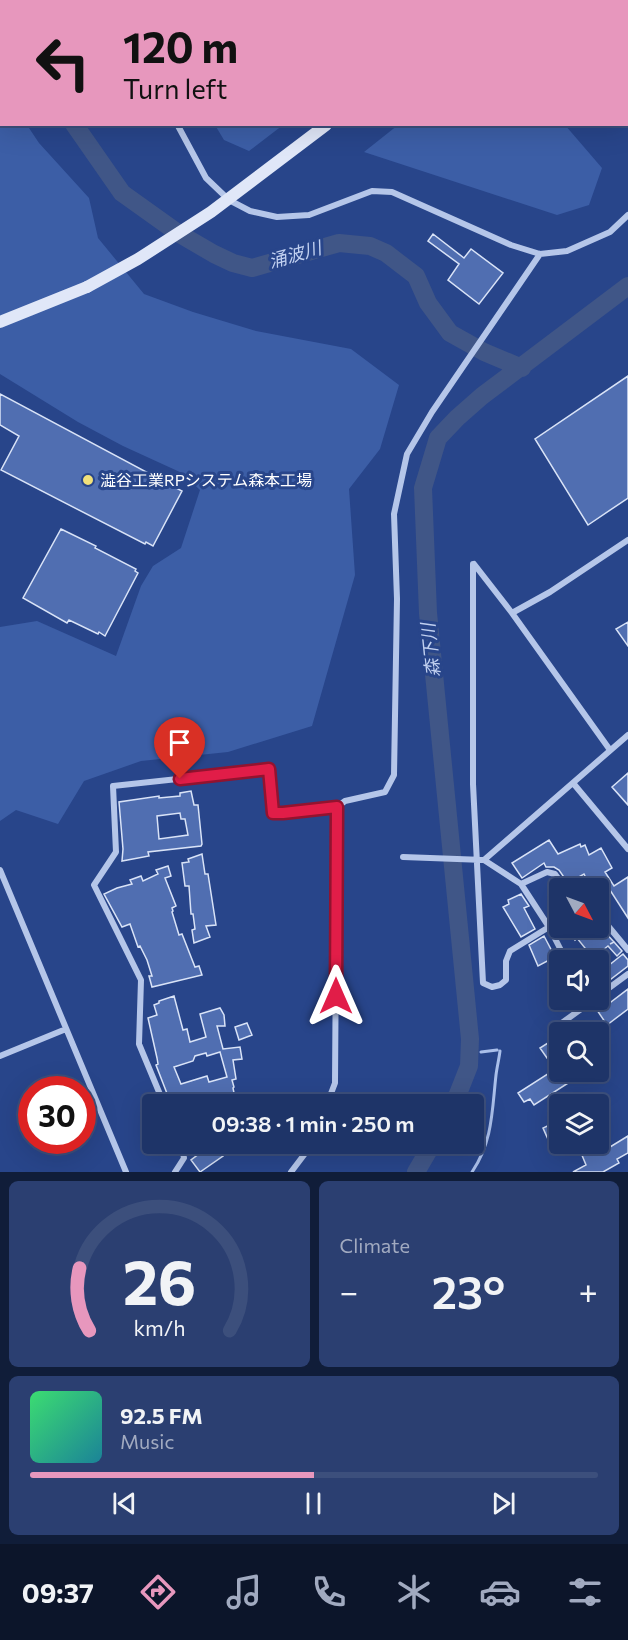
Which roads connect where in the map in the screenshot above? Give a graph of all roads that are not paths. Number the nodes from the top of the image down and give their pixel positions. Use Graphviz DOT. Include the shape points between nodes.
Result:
graph roads {
  1 [pos="178,126"];
  2 [pos="325,126"];
  3 [pos="628,215"];
  4 [pos="540,254"];
  5 [pos="0,322"];
  6 [pos="628,540"];
  7 [pos="512,613"];
  8 [pos="628,735"];
  9 [pos="610,750"];
  10 [pos="573,783"];
  11 [pos="337,807"];
  12 [pos="628,849"];
  13 [pos="406,857"];
  14 [pos="473,859"];
  15 [pos="484,860"];
  16 [pos="0,870"];
  17 [pos="558,878"];
  18 [pos="521,884"];
  19 [pos="549,927"];
  20 [pos="609,927"];
  21 [pos="628,950"];
  22 [pos="628,974"];
  23 [pos="609,987"];
  24 [pos="578,1010"];
  25 [pos="562,1022"];
  26 [pos="66,1029"];
  27 [pos="0,1056"];
  28 [pos="160,1094"];
  29 [pos="330,1094"];
  30 [pos="183,1154"];
  31 [pos="305,1154"];
  32 [pos="126,1172"];
  33 [pos="175,1172"];
  34 [pos="291,1172"];
  1 -- 4 [label="street" via="206,178 229,200 250,210 277,217 309,215 372,191 392,192"];
  2 -- 5 [label="street, bridge" via="211,212 138,259 87,287"];
  3 -- 4 [label="street" via="610,232 567,251"];
  4 -- 11 [label="street" via="407,454 394,514 394,776 385,792 345,801"];
  6 -- 7 [label="street"];
  7 -- 9 [label="street"];
  7 -- 14 [label="street" via="473,564"];
  8 -- 9 [label="street"];
  9 -- 10 [label="street"];
  10 -- 12 [label="street"];
  10 -- 15 [label="street"];
  11 -- 28 [label="street" via="273,813 269,769 113,786 116,852 94,885 141,980 139,1044"];
  11 -- 29 [label="street" via="334,1083"];
  13 -- 14 [label="street"];
  14 -- 15 [label="street"];
  14 -- 19 [label="street" via="483,983 492,987 506,980 510,951"];
  15 -- 18 [label="street"];
  16 -- 26 [label="street"];
  17 -- 18 [label="street" via="547,872"];
  18 -- 19 [label="street"];
  20 -- 21 [label="street"];
  22 -- 23 [label="street"];
  24 -- 25 [label="street"];
  26 -- 27 [label="street"];
  26 -- 32 [label="street"];
  30 -- 33 [label="street"];
  31 -- 34 [label="street"];
}
